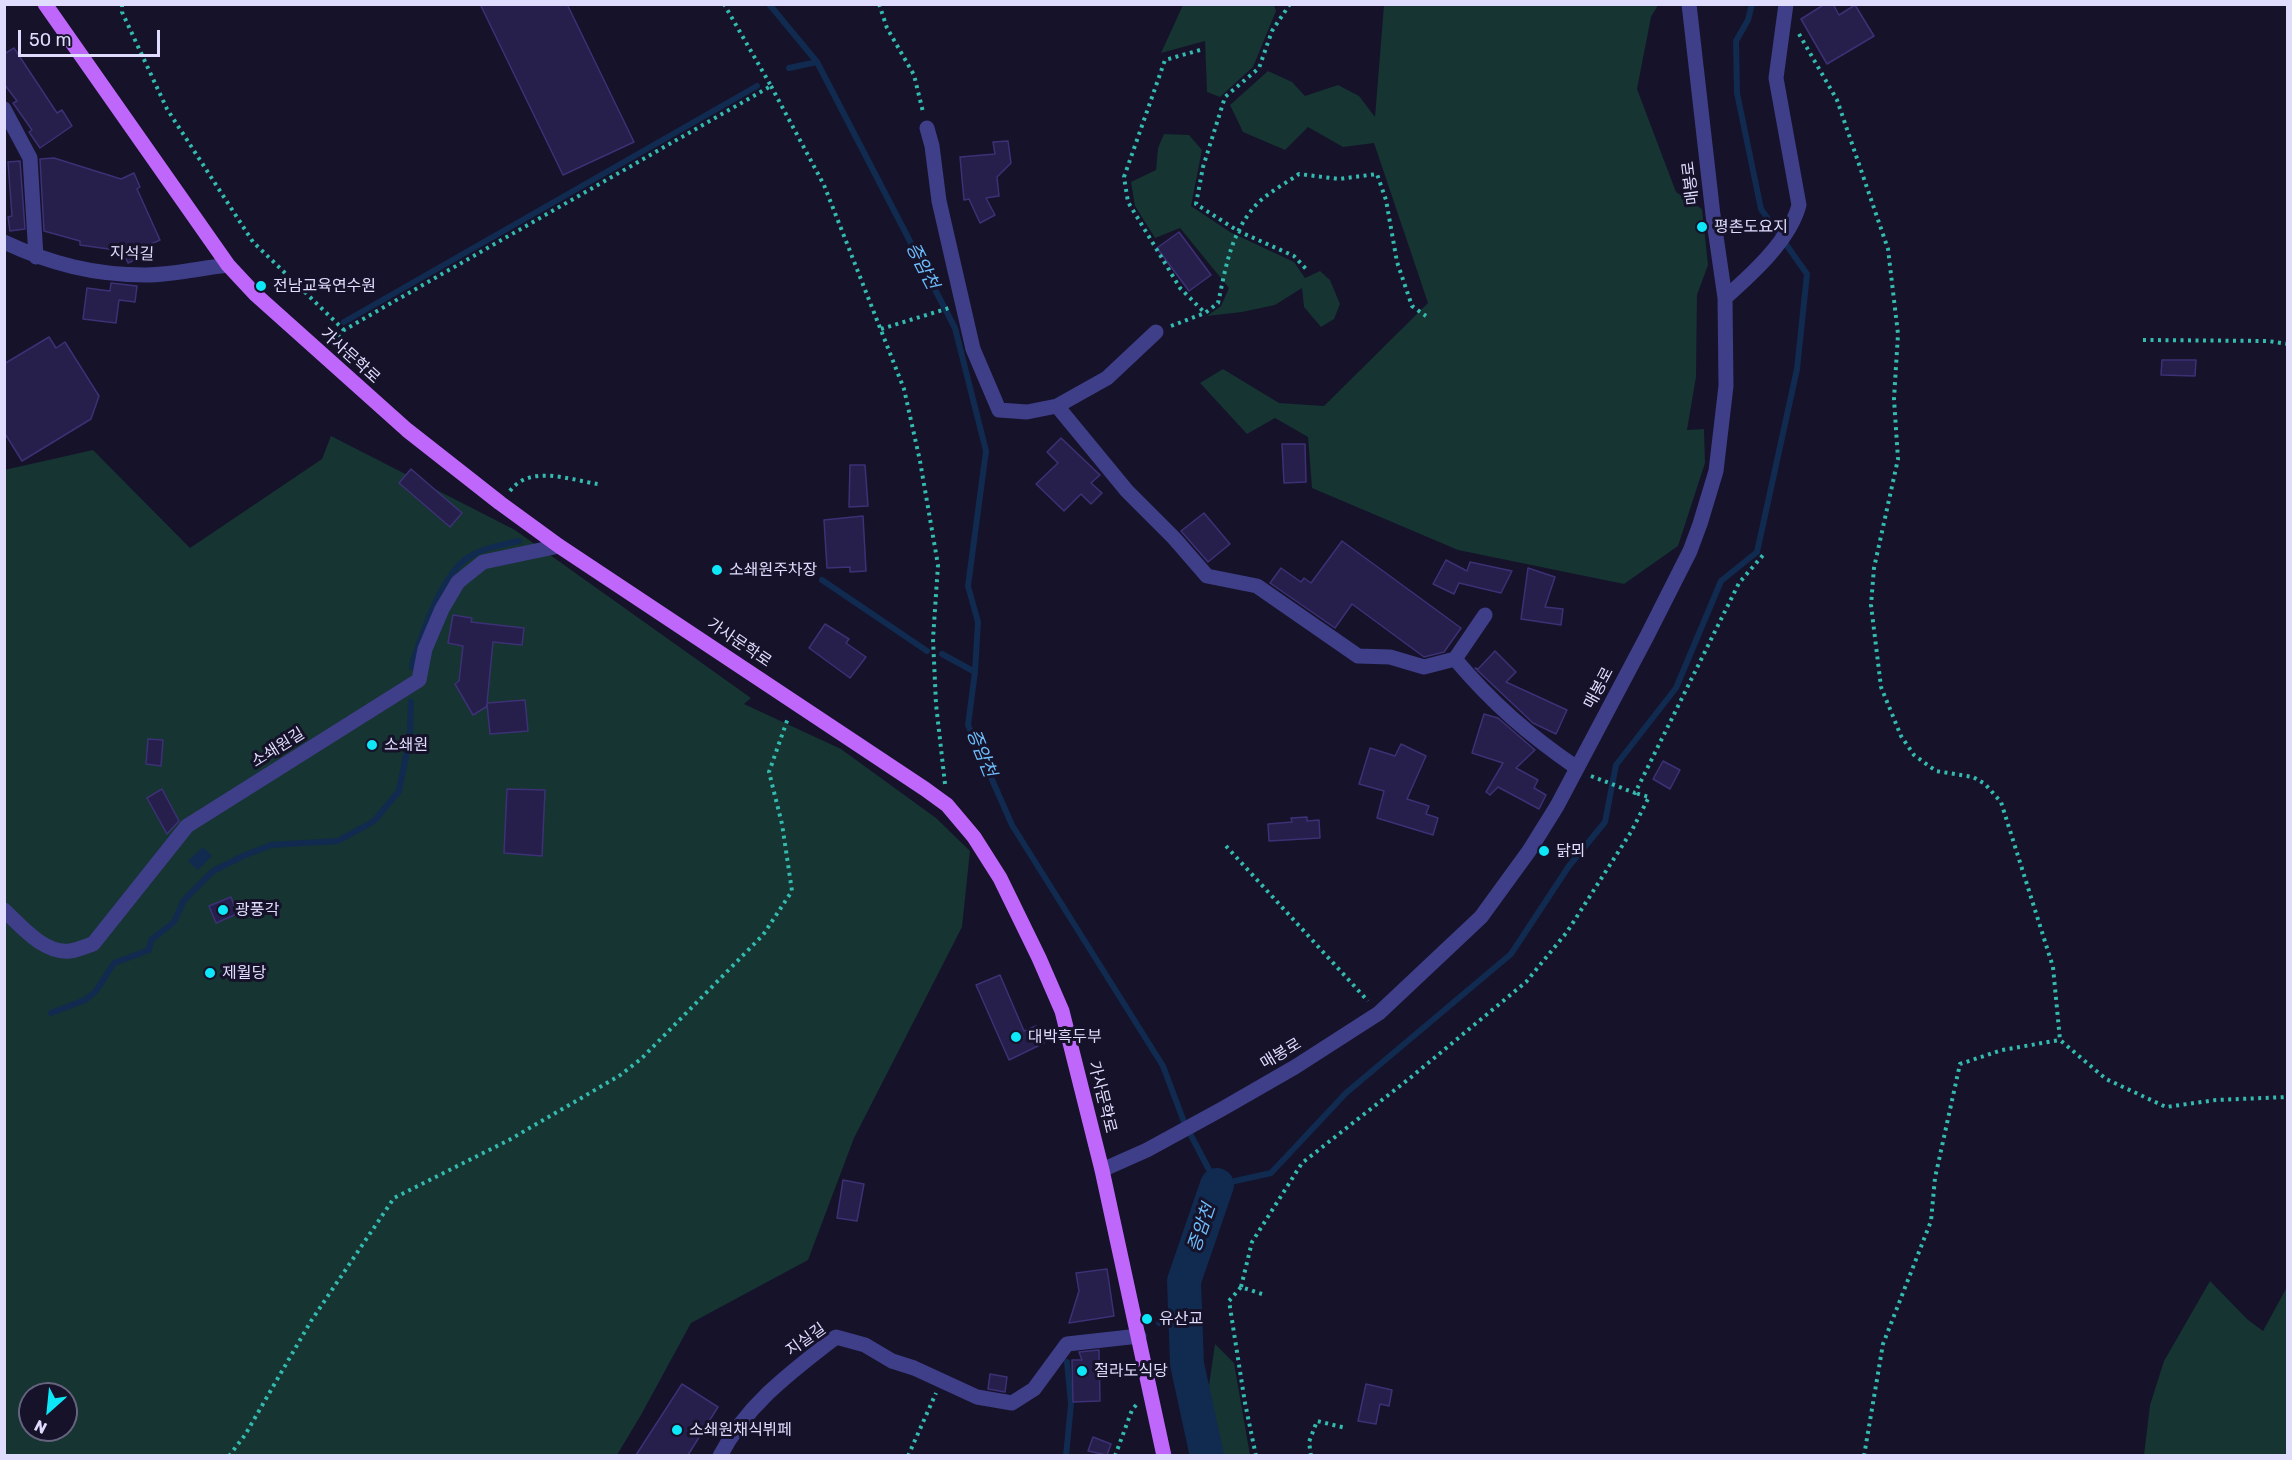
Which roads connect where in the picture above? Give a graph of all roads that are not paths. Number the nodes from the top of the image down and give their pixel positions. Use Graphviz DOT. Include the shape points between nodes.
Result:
graph roads {
  1 [pos="45,4"];
  2 [pos="1689,4"];
  3 [pos="1786,8"];
  4 [pos="4,109"];
  5 [pos="927,128"];
  6 [pos="4,242"];
  7 [pos="36,257"];
  8 [pos="228,265"];
  9 [pos="1725,298"];
  10 [pos="1156,332"];
  11 [pos="1058,406"];
  12 [pos="560,546"];
  13 [pos="1485,615"];
  14 [pos="1455,659"];
  15 [pos="1583,772"];
  16 [pos="4,910"];
  17 [pos="1102,1170"];
  18 [pos="1139,1336"];
  19 [pos="720,1455"];
  20 [pos="1164,1455"];
  1 -- 8 [label="main road, 가사문학로"];
  2 -- 9 [label="street, 매봉로"];
  3 -- 9 [label="street" via="1776,78 1799,205 1795,222 1754,272"];
  4 -- 7 [label="street" via="30,158"];
  5 -- 11 [label="street" via="939,201 973,349 999,410 1027,412"];
  6 -- 7 [label="street, 지석길"];
  7 -- 8 [label="street, 지석길" via="70,268 147,275"];
  8 -- 12 [label="main road, 가사문학로" via="255,294 436,455"];
  9 -- 15 [label="street, 매봉로" via="1726,386 1716,471 1690,551"];
  10 -- 11 [label="street" via="1107,378"];
  11 -- 14 [label="street" via="1127,491 1207,576 1257,586 1358,656 1390,657 1424,667"];
  12 -- 16 [label="street, 소쇄원길" via="483,562 458,582 425,649 419,680 187,826 93,944 69,951 48,948"];
  12 -- 17 [label="main road, 가사문학로" via="947,805 974,837 1000,879 1062,1011"];
  13 -- 14 [label="street"];
  14 -- 15 [label="street" via="1482,691 1538,741"];
  15 -- 17 [label="street, 매봉로" via="1481,917 1379,1013 1295,1067 1147,1150"];
  17 -- 18 [label="main road, 가사문학로"];
  18 -- 19 [label="street, 지실길" via="1067,1344 1034,1389 1012,1403 977,1397 892,1361 865,1345 836,1337 774,1386 732,1433"];
  18 -- 20 [label="main road, 가사문학로"];
}
